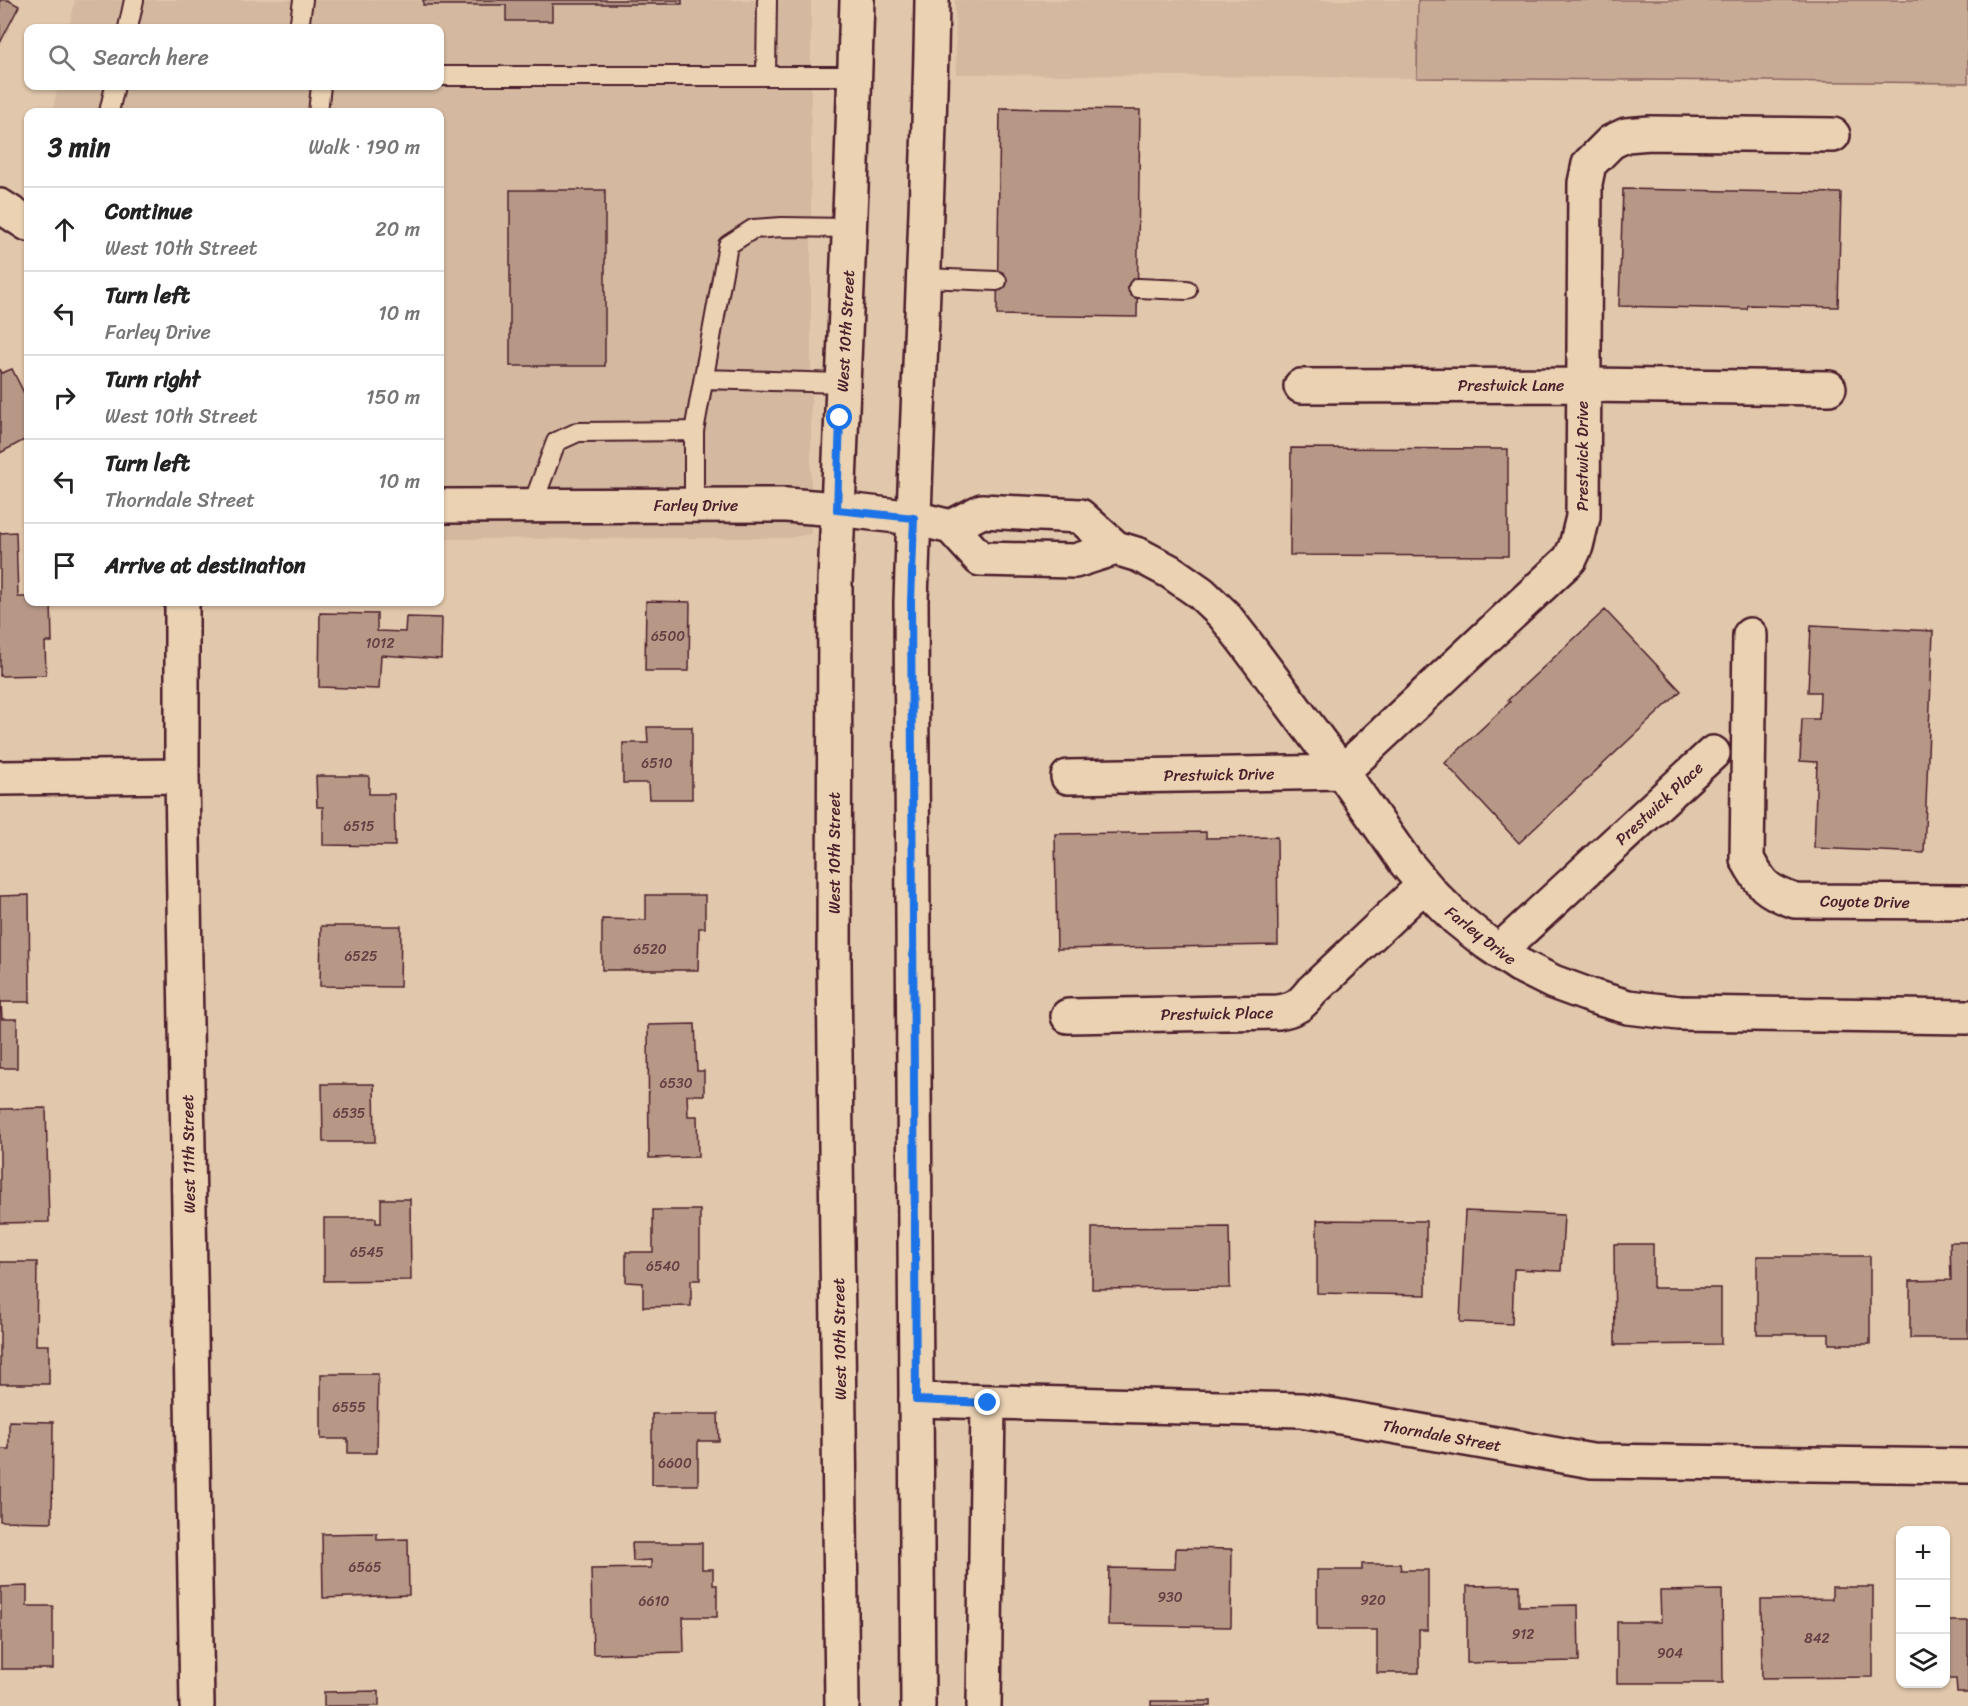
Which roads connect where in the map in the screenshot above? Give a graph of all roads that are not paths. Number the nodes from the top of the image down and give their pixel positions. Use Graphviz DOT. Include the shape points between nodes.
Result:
graph roads {
  1 [pos="134,0"];
  2 [pos="303,0"];
  3 [pos="767,0"];
  4 [pos="857,0"];
  5 [pos="932,0"];
  6 [pos="129,24"];
  7 [pos="300,24"];
  8 [pos="444,76"];
  9 [pos="766,76"];
  10 [pos="855,76"];
  11 [pos="114,90"];
  12 [pos="321,90"];
  13 [pos="110,108"];
  14 [pos="318,108"];
  15 [pos="1833,135"];
  16 [pos="0,206"];
  17 [pos="24,221"];
  18 [pos="849,228"];
  19 [pos="924,278"];
  20 [pos="997,281"];
  21 [pos="1138,288"];
  22 [pos="1187,290"];
  23 [pos="704,379"];
  24 [pos="842,382"];
  25 [pos="1583,385"];
  26 [pos="1301,386"];
  27 [pos="1829,388"];
  28 [pos="694,431"];
  29 [pos="694,505"];
  30 [pos="444,506"];
  31 [pos="532,506"];
  32 [pos="837,510"];
  33 [pos="914,518"];
  34 [pos="951,527"];
  35 [pos="1116,548"];
  36 [pos="182,606"];
  37 [pos="1750,635"];
  38 [pos="1713,753"];
  39 [pos="1342,772"];
  40 [pos="182,776"];
  41 [pos="1068,777"];
  42 [pos="0,778"];
  43 [pos="1424,885"];
  44 [pos="1968,902"];
  45 [pos="1499,951"];
  46 [pos="1068,1016"];
  47 [pos="1968,1017"];
  48 [pos="916,1400"];
  49 [pos="988,1403"];
  50 [pos="1968,1466"];
  51 [pos="197,1706"];
  52 [pos="842,1706"];
  53 [pos="918,1706"];
  54 [pos="984,1706"];
  1 -- 6 [label="lane"];
  2 -- 7 [label="lane"];
  3 -- 9 [label="lane"];
  4 -- 10 [label="street, West 10th Street"];
  5 -- 19 [label="street"];
  8 -- 9 [label="lane"];
  9 -- 10 [label="lane"];
  10 -- 18 [label="street, West 10th Street"];
  11 -- 13 [label="lane"];
  12 -- 14 [label="lane"];
  15 -- 25 [label="street, Prestwick Drive" via="1650,133 1626,135 1598,153 1589,164 1585,183"];
  16 -- 17 [label="street"];
  18 -- 23 [label="lane" via="753,229 728,245"];
  18 -- 24 [label="street, West 10th Street"];
  19 -- 20 [label="lane"];
  19 -- 33 [label="street"];
  21 -- 22 [label="lane"];
  23 -- 24 [label="lane"];
  23 -- 28 [label="lane"];
  24 -- 32 [label="street, West 10th Street"];
  25 -- 26 [label="street, Prestwick Lane"];
  25 -- 27 [label="street, Prestwick Lane"];
  25 -- 39 [label="street, Prestwick Drive" via="1582,517 1570,559"];
  28 -- 29 [label="lane"];
  28 -- 31 [label="lane" via="578,432 556,442"];
  29 -- 31 [label="street, Farley Drive"];
  29 -- 32 [label="street, Farley Drive" via="786,505"];
  30 -- 31 [label="street, Farley Drive"];
  32 -- 33 [label="street, Farley Drive"];
  32 -- 52 [label="street, West 10th Street" via="834,962"];
  33 -- 34 [label="street, Farley Drive"];
  33 -- 48 [label="street" via="911,626"];
  34 -- 35 [label="street, Farley Drive" via="982,511 1080,516"];
  34 -- 35 [label="street" via="980,559 1075,561"];
  35 -- 39 [label="street, Farley Drive" via="1171,572 1209,600"];
  36 -- 40 [label="street, West 11th Street"];
  37 -- 44 [label="street, Coyote Drive" via="1747,859 1765,888 1794,901"];
  38 -- 45 [label="street, Prestwick Place"];
  39 -- 41 [label="street, Prestwick Drive"];
  39 -- 43 [label="street, Farley Drive"];
  40 -- 42 [label="street"];
  40 -- 51 [label="street, West 11th Street"];
  43 -- 45 [label="street, Farley Drive" via="1457,919"];
  43 -- 46 [label="street, Prestwick Place" via="1303,1004 1290,1010"];
  45 -- 47 [label="street, Farley Drive" via="1553,982 1628,1007 1655,1011"];
  48 -- 49 [label="street, Thorndale Street"];
  48 -- 53 [label="street"];
  49 -- 50 [label="street, Thorndale Street" via="1301,1410 1592,1461"];
  49 -- 54 [label="street"];
}
